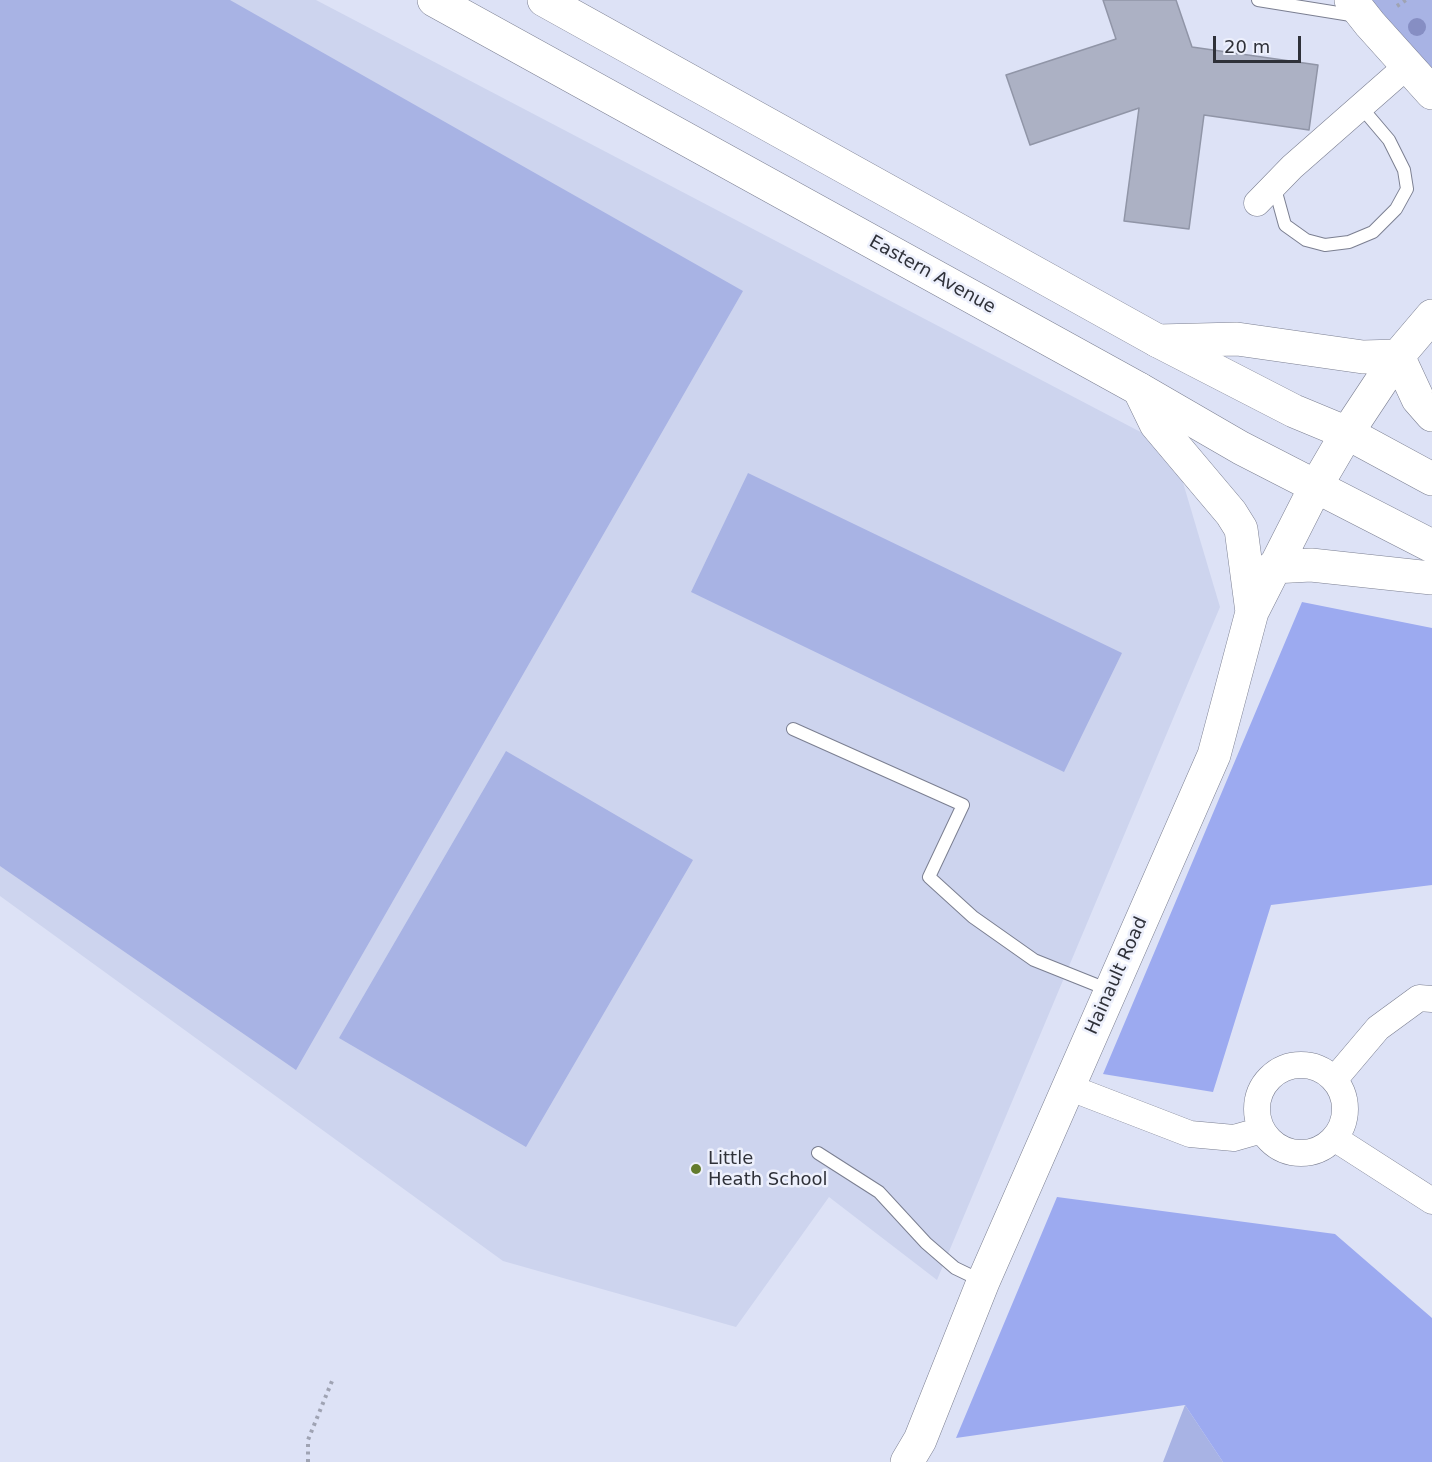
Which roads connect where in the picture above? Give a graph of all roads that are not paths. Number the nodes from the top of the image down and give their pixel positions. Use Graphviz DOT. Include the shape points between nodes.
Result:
graph roads {
  1 [pos="434,0"];
  2 [pos="544,0"];
  3 [pos="1258,0"];
  4 [pos="1357,9"];
  5 [pos="1407,66"];
  6 [pos="1432,93"];
  7 [pos="1360,107"];
  8 [pos="1265,194"];
  9 [pos="1432,316"];
  10 [pos="1158,341"];
  11 [pos="1398,356"];
  12 [pos="1139,389"];
  13 [pos="1432,415"];
  14 [pos="1347,433"];
  15 [pos="1432,479"];
  16 [pos="1316,486"];
  17 [pos="1432,546"];
  18 [pos="1274,567"];
  19 [pos="1432,578"];
  20 [pos="1252,612"];
  21 [pos="793,729"];
  22 [pos="1110,991"];
  23 [pos="1432,999"];
  24 [pos="1334,1080"];
  25 [pos="1068,1087"];
  26 [pos="1262,1130"];
  27 [pos="1335,1138"];
  28 [pos="818,1153"];
  29 [pos="1432,1201"];
  30 [pos="983,1282"];
  31 [pos="907,1462"];
  1 -- 12 [label="main road, Eastern Avenue"];
  2 -- 10 [label="main road"];
  3 -- 4 [label="lane"];
  4 -- 5 [label="main road"];
  5 -- 6 [label="main road"];
  5 -- 7 [label="street"];
  7 -- 8 [label="street"];
  7 -- 8 [label="lane" via="1389,140 1404,171 1407,189 1396,209 1373,232 1349,242 1324,244 1306,240 1285,225"];
  9 -- 11 [label="main road, Hainault Road"];
  10 -- 11 [label="main road" via="1237,339 1343,355"];
  10 -- 14 [label="main road" via="1294,411"];
  11 -- 13 [label="main road" via="1418,399"];
  11 -- 14 [label="main road, Hainault Road"];
  12 -- 16 [label="main road, Eastern Avenue"];
  12 -- 20 [label="main road" via="1156,424 1241,529"];
  14 -- 15 [label="main road"];
  14 -- 16 [label="main road, Hainault Road"];
  16 -- 17 [label="main road, Eastern Avenue"];
  16 -- 18 [label="main road, Hainault Road"];
  18 -- 19 [label="main road" via="1311,565"];
  18 -- 20 [label="main road, Hainault Road"];
  20 -- 22 [label="main road, Hainault Road" via="1214,755"];
  21 -- 22 [label="lane" via="963,806 929,876 973,917 1034,960"];
  22 -- 25 [label="main road, Hainault Road"];
  23 -- 24 [label="street" via="1419,998 1378,1028"];
  24 -- 26 [label="street" via="1309,1066 1293,1065 1274,1074 1263,1085 1258,1100"];
  24 -- 27 [label="street" via="1345,1108"];
  25 -- 26 [label="street" via="1190,1134 1234,1138"];
  25 -- 30 [label="main road, Hainault Road"];
  26 -- 27 [label="street" via="1280,1148 1295,1152 1308,1153"];
  27 -- 29 [label="street"];
  28 -- 30 [label="lane" via="879,1192 926,1243 955,1268"];
  30 -- 31 [label="main road, Hainault Road" via="920,1440"];
}
